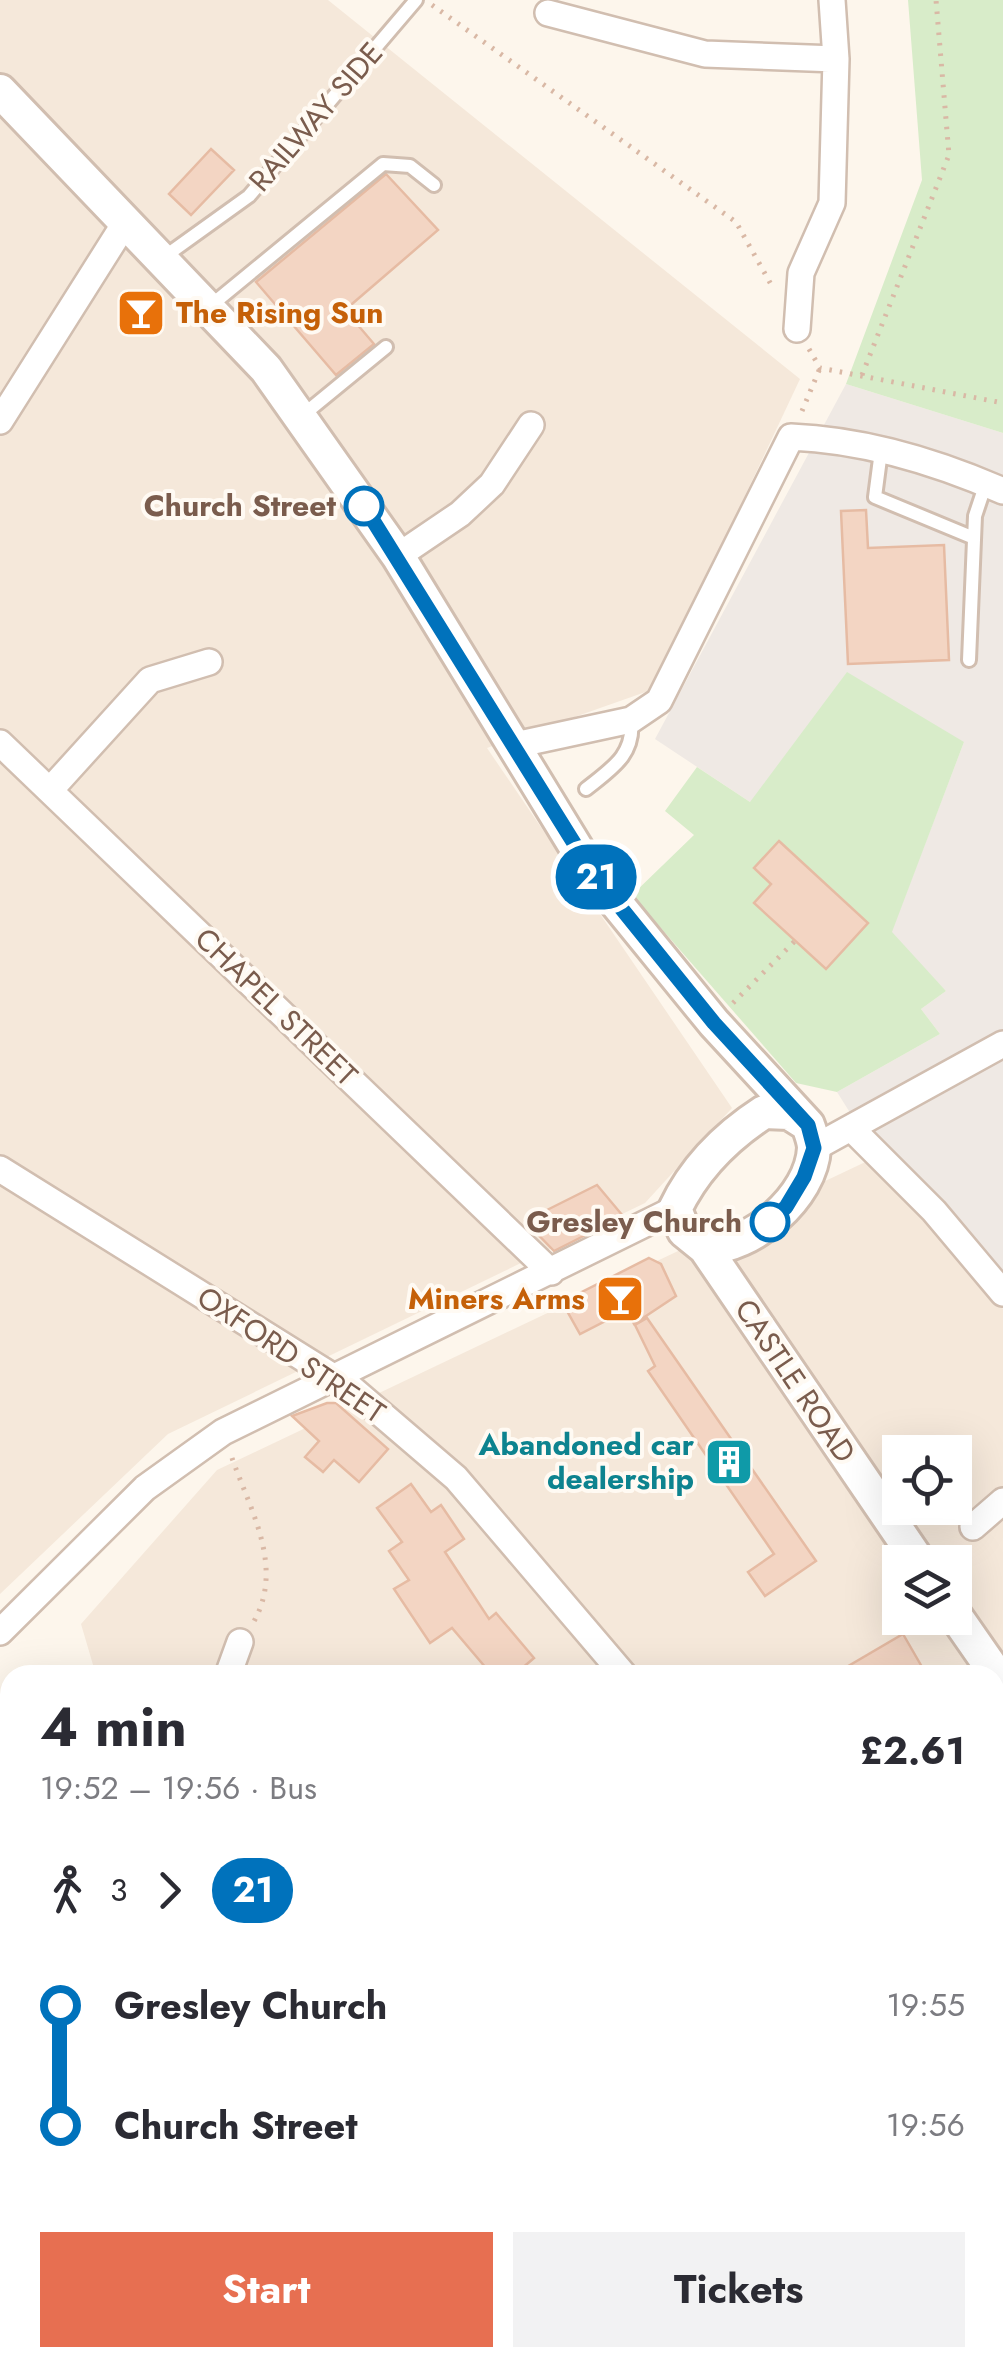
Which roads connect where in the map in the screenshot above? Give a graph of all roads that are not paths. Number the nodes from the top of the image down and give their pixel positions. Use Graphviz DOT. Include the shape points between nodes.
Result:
graph roads {
  1 [pos="416,0"];
  2 [pos="832,0"];
  3 [pos="548,13"];
  4 [pos="836,59"];
  5 [pos="0,91"];
  6 [pos="434,185"];
  7 [pos="126,223"];
  8 [pos="160,260"];
  9 [pos="208,309"];
  10 [pos="797,329"];
  11 [pos="386,347"];
  12 [pos="301,417"];
  13 [pos="0,421"];
  14 [pos="531,425"];
  15 [pos="881,451"];
  16 [pos="994,487"];
  17 [pos="974,538"];
  18 [pos="398,556"];
  19 [pos="969,660"];
  20 [pos="209,662"];
  21 [pos="631,720"];
  22 [pos="0,742"];
  23 [pos="515,745"];
  24 [pos="51,789"];
  25 [pos="586,789"];
  26 [pos="1003,1044"];
  27 [pos="753,1063"];
  28 [pos="742,1126"];
  29 [pos="853,1130"];
  30 [pos="811,1136"];
  31 [pos="0,1170"];
  32 [pos="675,1209"];
  33 [pos="705,1248"];
  34 [pos="551,1272"];
  35 [pos="1003,1293"];
  36 [pos="333,1376"];
  37 [pos="1003,1501"];
  38 [pos="973,1527"];
  39 [pos="907,1545"];
  40 [pos="0,1632"];
  41 [pos="968,1635"];
  42 [pos="240,1642"];
  43 [pos="232,1665"];
  44 [pos="615,1665"];
  45 [pos="987,1665"];
  1 -- 8 [label="lane, RAILWAY SIDE" via="250,196"];
  2 -- 4 [label="street"];
  3 -- 4 [label="street" via="705,54"];
  4 -- 10 [label="street" via="832,203 801,273"];
  5 -- 7 [label="street"];
  6 -- 9 [label="lane" via="410,166 383,164"];
  7 -- 8 [label="street"];
  7 -- 13 [label="street"];
  8 -- 9 [label="street"];
  9 -- 12 [label="street"];
  11 -- 12 [label="lane"];
  12 -- 18 [label="street"];
  14 -- 18 [label="street" via="492,484"];
  15 -- 16 [label="street"];
  15 -- 17 [label="lane" via="875,496"];
  15 -- 21 [label="street" via="791,437 658,701"];
  16 -- 17 [label="lane" via="975,516"];
  17 -- 19 [label="lane"];
  18 -- 23 [label="street"];
  20 -- 24 [label="street" via="150,680"];
  21 -- 23 [label="street"];
  21 -- 25 [label="lane" via="633,738 620,762"];
  22 -- 24 [label="street, CHAPEL STREET"];
  23 -- 27 [label="street" via="592,872"];
  24 -- 34 [label="street, CHAPEL STREET"];
  26 -- 29 [label="street"];
  27 -- 28 [label="street" via="753,1103"];
  27 -- 30 [label="street"];
  28 -- 30 [label="street" via="764,1112 790,1113"];
  28 -- 32 [label="street" via="686,1186"];
  29 -- 30 [label="street"];
  29 -- 35 [label="street"];
  30 -- 33 [label="street" via="786,1207 726,1248"];
  31 -- 36 [label="street, OXFORD STREET"];
  32 -- 33 [label="street, CASTLE ROAD" via="684,1231"];
  32 -- 34 [label="street"];
  33 -- 39 [label="street, CASTLE ROAD"];
  34 -- 36 [label="street"];
  36 -- 40 [label="street" via="222,1432 145,1488"];
  36 -- 44 [label="street, OXFORD STREET" via="456,1478"];
  37 -- 38 [label="street"];
  41 -- 45 [label="street"];
  42 -- 43 [label="street"];
}
